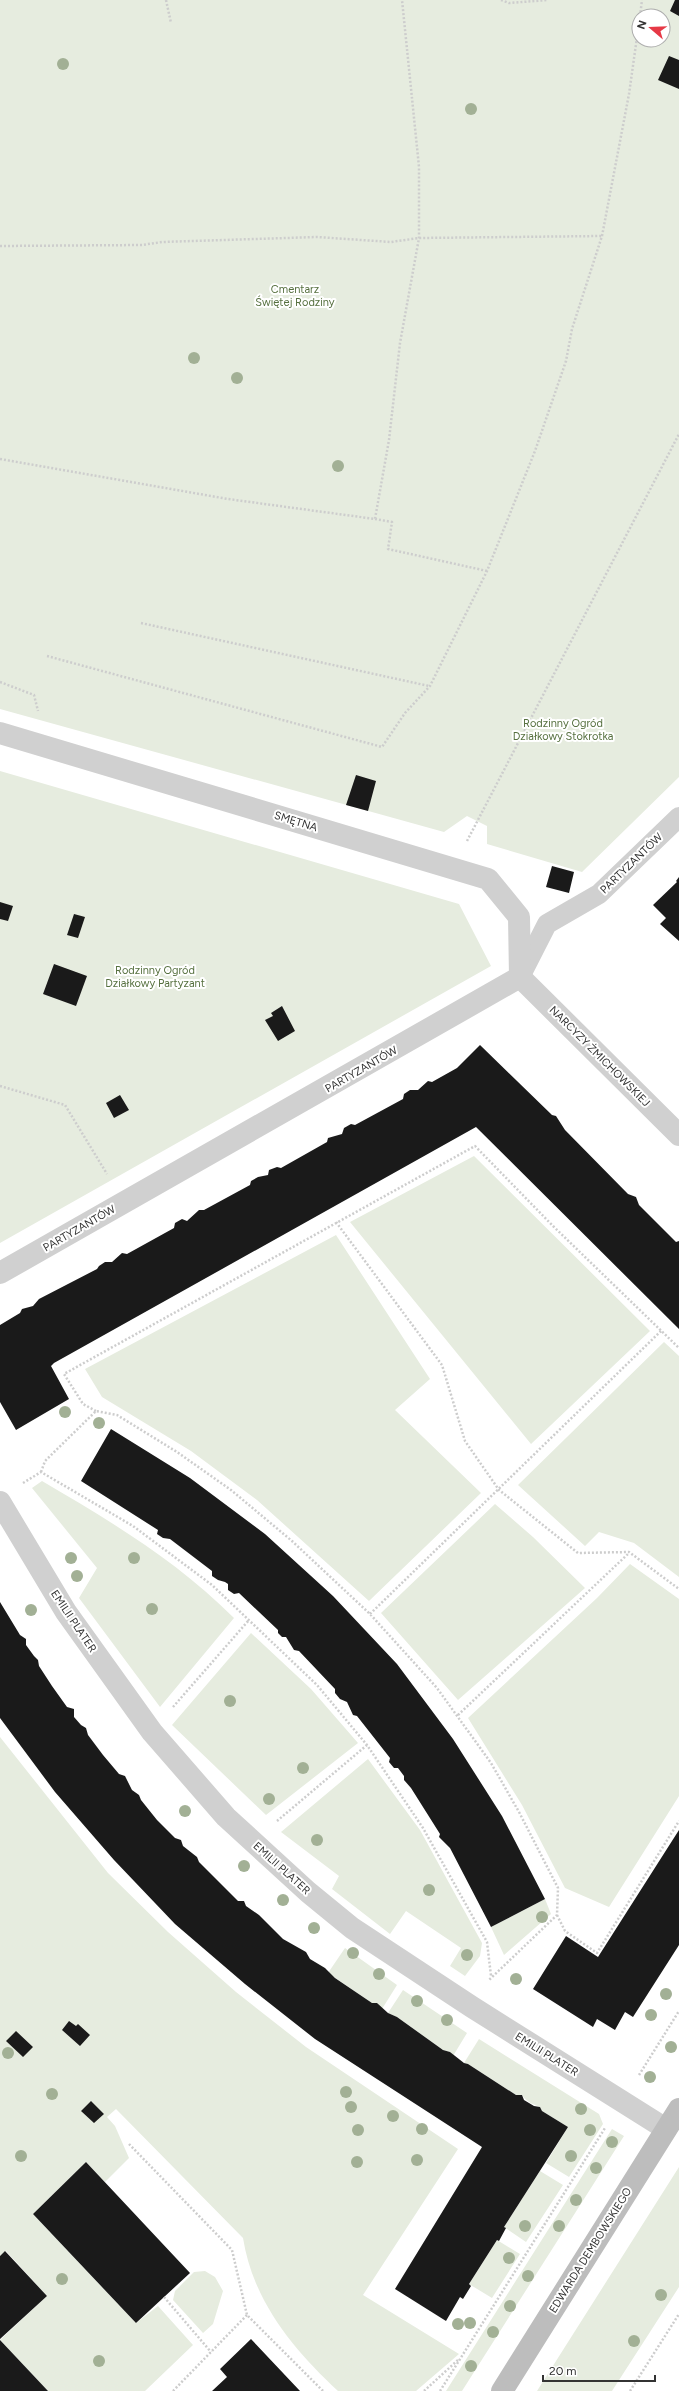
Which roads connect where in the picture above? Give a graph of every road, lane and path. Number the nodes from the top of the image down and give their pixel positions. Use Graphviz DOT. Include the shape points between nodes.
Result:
graph roads {
  1 [pos="166,0"];
  2 [pos="402,0"];
  3 [pos="407,0"];
  4 [pos="501,0"];
  5 [pos="548,0"];
  6 [pos="403,4"];
  7 [pos="171,23"];
  8 [pos="636,48"];
  9 [pos="602,236"];
  10 [pos="419,238"];
  11 [pos="0,246"];
  12 [pos="679,434"];
  13 [pos="0,459"];
  14 [pos="375,519"];
  15 [pos="487,571"];
  16 [pos="141,623"];
  17 [pos="47,656"];
  18 [pos="0,682"];
  19 [pos="430,686"];
  20 [pos="34,695"];
  21 [pos="0,733"];
  22 [pos="679,817"];
  23 [pos="454,869"];
  24 [pos="520,976"];
  25 [pos="0,1086"];
  26 [pos="679,1136"];
  27 [pos="107,1174"];
  28 [pos="336,1222"];
  29 [pos="0,1273"];
  30 [pos="661,1331"];
  31 [pos="679,1348"];
  32 [pos="96,1411"];
  33 [pos="41,1472"];
  34 [pos="18,1487"];
  35 [pos="499,1490"];
  36 [pos="0,1502"];
  37 [pos="630,1552"];
  38 [pos="679,1589"];
  39 [pos="370,1614"];
  40 [pos="249,1620"];
  41 [pos="458,1714"];
  42 [pos="152,1732"];
  43 [pos="367,1745"];
  44 [pos="679,1821"];
  45 [pos="253,1841"];
  46 [pos="557,1915"];
  47 [pos="491,1976"];
  48 [pos="472,2007"];
  49 [pos="679,2011"];
  50 [pos="636,2079"];
  51 [pos="679,2109"];
  52 [pos="606,2127"];
  53 [pos="666,2129"];
  54 [pos="129,2144"];
  55 [pos="164,2297"];
  56 [pos="679,2314"];
  57 [pos="247,2315"];
  58 [pos="211,2352"];
  59 [pos="462,2357"];
  60 [pos="172,2391"];
  61 [pos="323,2391"];
  62 [pos="424,2391"];
  63 [pos="440,2391"];
  64 [pos="502,2391"];
  65 [pos="630,2391"];
  1 -- 7 [label="path"];
  2 -- 6 [label="path"];
  3 -- 6 [label="path"];
  4 -- 5 [label="path" via="509,3"];
  6 -- 10 [label="path" via="418,168"];
  8 -- 9 [label="path"];
  9 -- 10 [label="path"];
  9 -- 15 [label="path" via="572,329 566,361 522,485"];
  10 -- 11 [label="path" via="391,242 317,238 162,242 142,245"];
  10 -- 14 [label="path" via="400,343 389,440"];
  12 -- 23 [label="path" via="476,820"];
  13 -- 14 [label="path" via="228,499"];
  14 -- 15 [label="path" via="392,522 388,549"];
  15 -- 19 [label="path"];
  16 -- 19 [label="path"];
  17 -- 19 [label="path" via="382,747 405,713"];
  18 -- 20 [label="path"];
  21 -- 23 [label="street, SMĘTNA"];
  22 -- 24 [label="lane, PARTYZANTÓW" via="599,894 547,924"];
  23 -- 24 [label="street, SMĘTNA" via="488,879 519,917"];
  24 -- 26 [label="street, NARCYZY ŻMICHOWSKIEJ"];
  24 -- 29 [label="street, PARTYZANTÓW"];
  25 -- 27 [label="path" via="65,1105"];
  28 -- 30 [label="path" via="475,1146"];
  28 -- 32 [label="path" via="64,1374 83,1404"];
  28 -- 35 [label="path" via="442,1364 465,1441"];
  30 -- 31 [label="path"];
  30 -- 35 [label="path"];
  32 -- 33 [label="path" via="45,1461"];
  32 -- 39 [label="path" via="117,1415 177,1452 231,1490 292,1540"];
  33 -- 34 [label="path"];
  33 -- 40 [label="path" via="133,1526 212,1585"];
  35 -- 37 [label="path" via="578,1553"];
  35 -- 39 [label="path"];
  36 -- 42 [label="street, EMILII PLATER" via="66,1612"];
  37 -- 38 [label="path"];
  37 -- 41 [label="path"];
  39 -- 41 [label="path"];
  40 -- 42 [label="path"];
  40 -- 43 [label="path" via="317,1685"];
  41 -- 46 [label="path" via="499,1777 558,1888"];
  42 -- 45 [label="street, EMILII PLATER" via="226,1817"];
  43 -- 45 [label="path"];
  43 -- 47 [label="path" via="423,1828 487,1942"];
  44 -- 46 [label="path" via="597,1953 565,1931"];
  45 -- 48 [label="street, EMILII PLATER" via="308,1892 352,1928"];
  46 -- 47 [label="path"];
  47 -- 48 [label="path"];
  48 -- 53 [label="street, EMILII PLATER"];
  49 -- 50 [label="path"];
  51 -- 53 [label="street, EDWARDA DEMBOWSKIEGO"];
  52 -- 59 [label="path"];
  53 -- 64 [label="street, EDWARDA DEMBOWSKIEGO"];
  54 -- 57 [label="path" via="232,2250"];
  55 -- 58 [label="path"];
  56 -- 65 [label="path"];
  57 -- 58 [label="path"];
  57 -- 61 [label="path"];
  58 -- 60 [label="path"];
  59 -- 62 [label="path"];
  59 -- 63 [label="path"];
}
